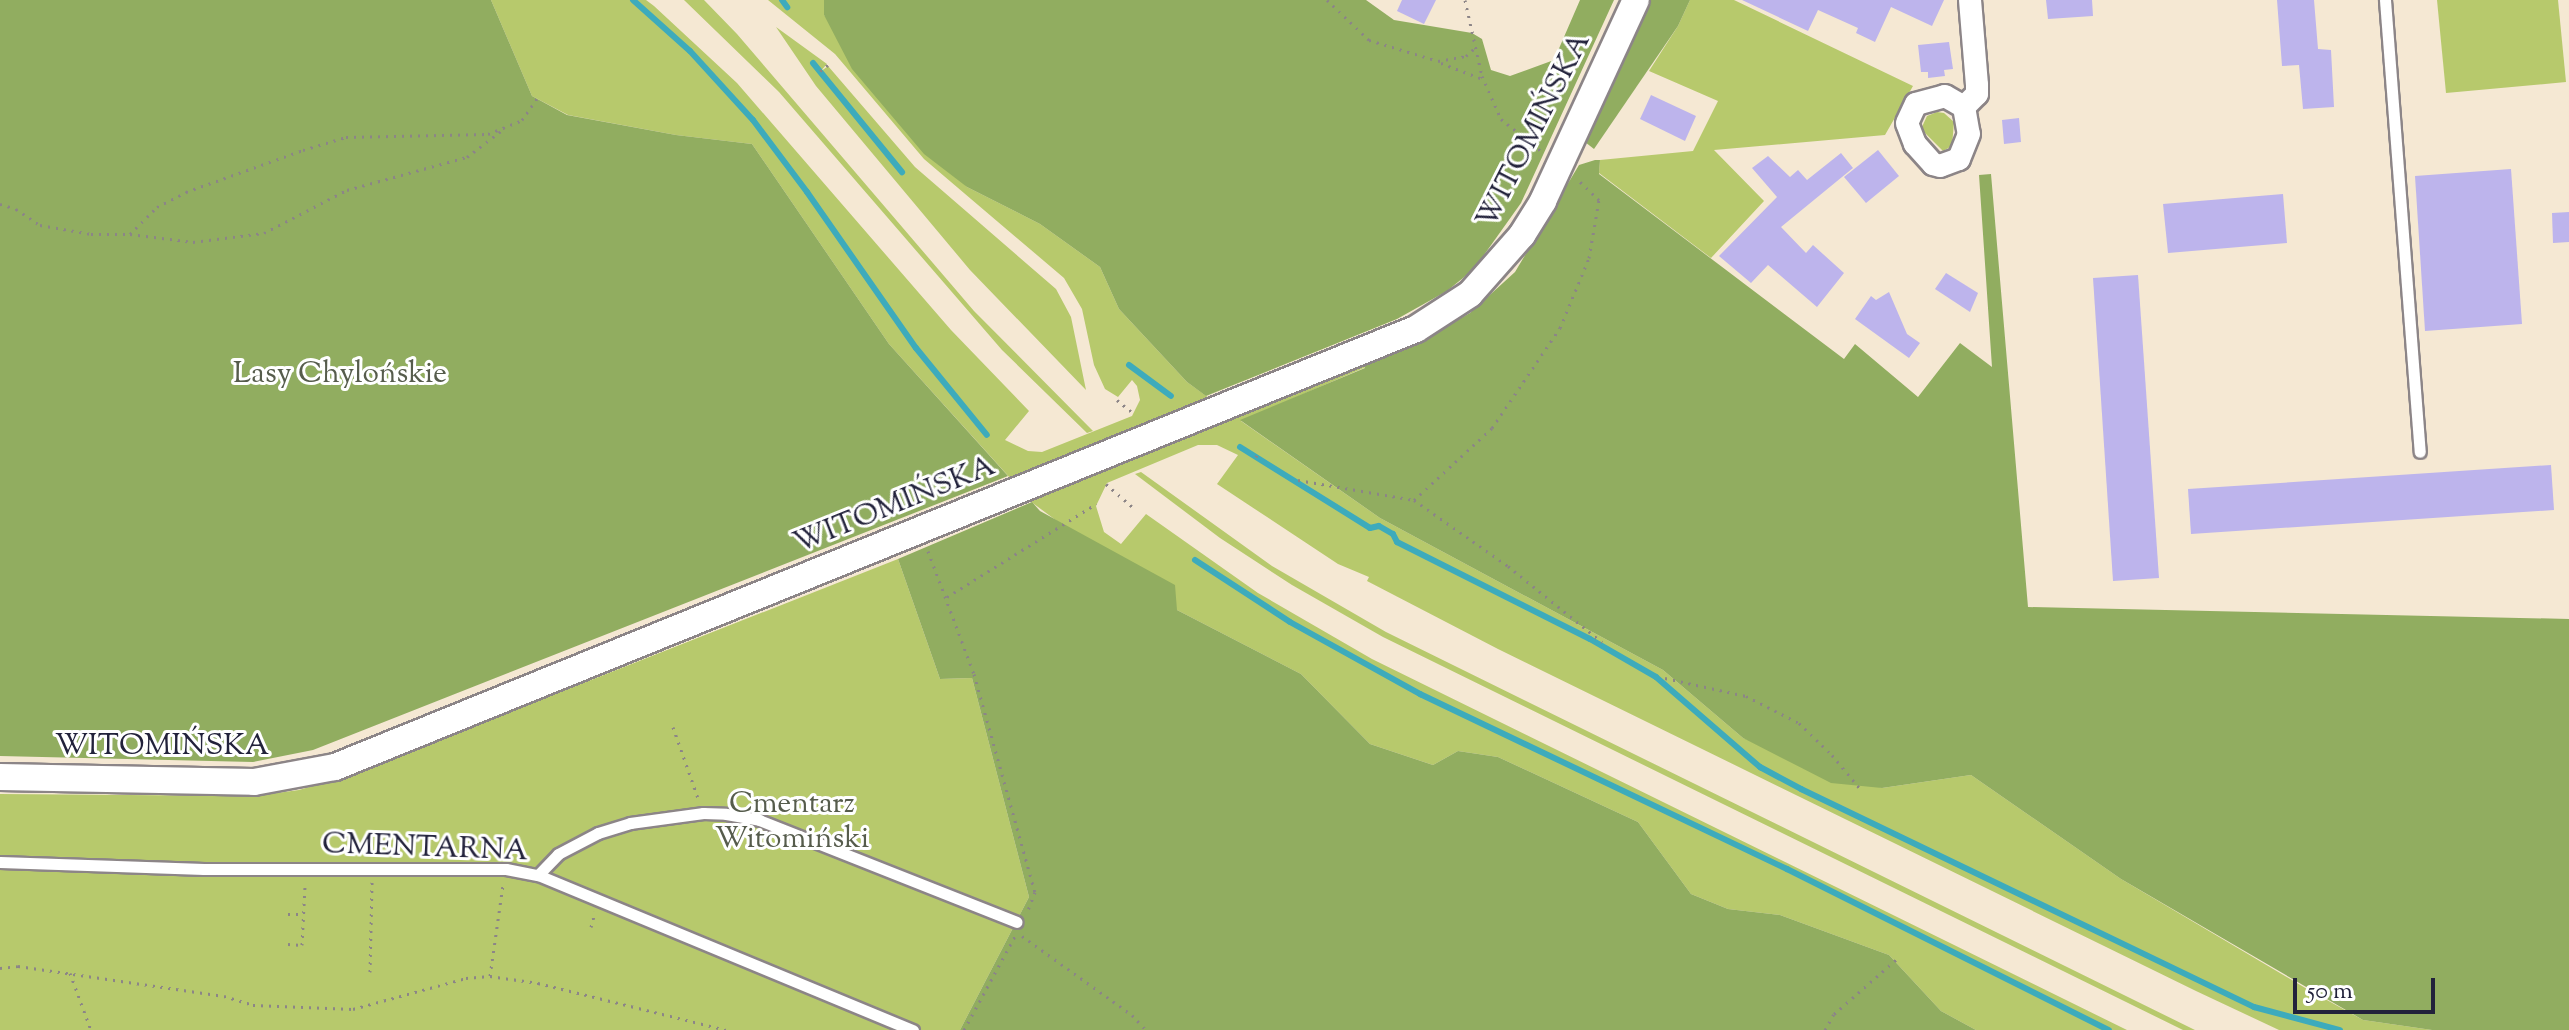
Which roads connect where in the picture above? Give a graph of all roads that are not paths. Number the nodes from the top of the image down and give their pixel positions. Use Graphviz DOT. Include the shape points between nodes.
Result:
graph roads {
  1 [pos="1636,0"];
  2 [pos="1970,0"];
  3 [pos="2385,0"];
  4 [pos="1964,107"];
  5 [pos="2420,452"];
  6 [pos="0,777"];
  7 [pos="0,862"];
  8 [pos="538,875"];
  9 [pos="1016,922"];
  10 [pos="913,1030"];
  1 -- 6 [label="street, WITOMIŃSKA" via="1543,201 1507,256 1439,317 319,772 254,782"];
  2 -- 4 [label="street" via="1977,94"];
  3 -- 5 [label="lane"];
  7 -- 8 [label="lane, CMENTARNA" via="506,869"];
  8 -- 9 [label="lane" via="558,854 598,833 703,813 759,820"];
  8 -- 10 [label="lane, CMENTARNA"];
}
